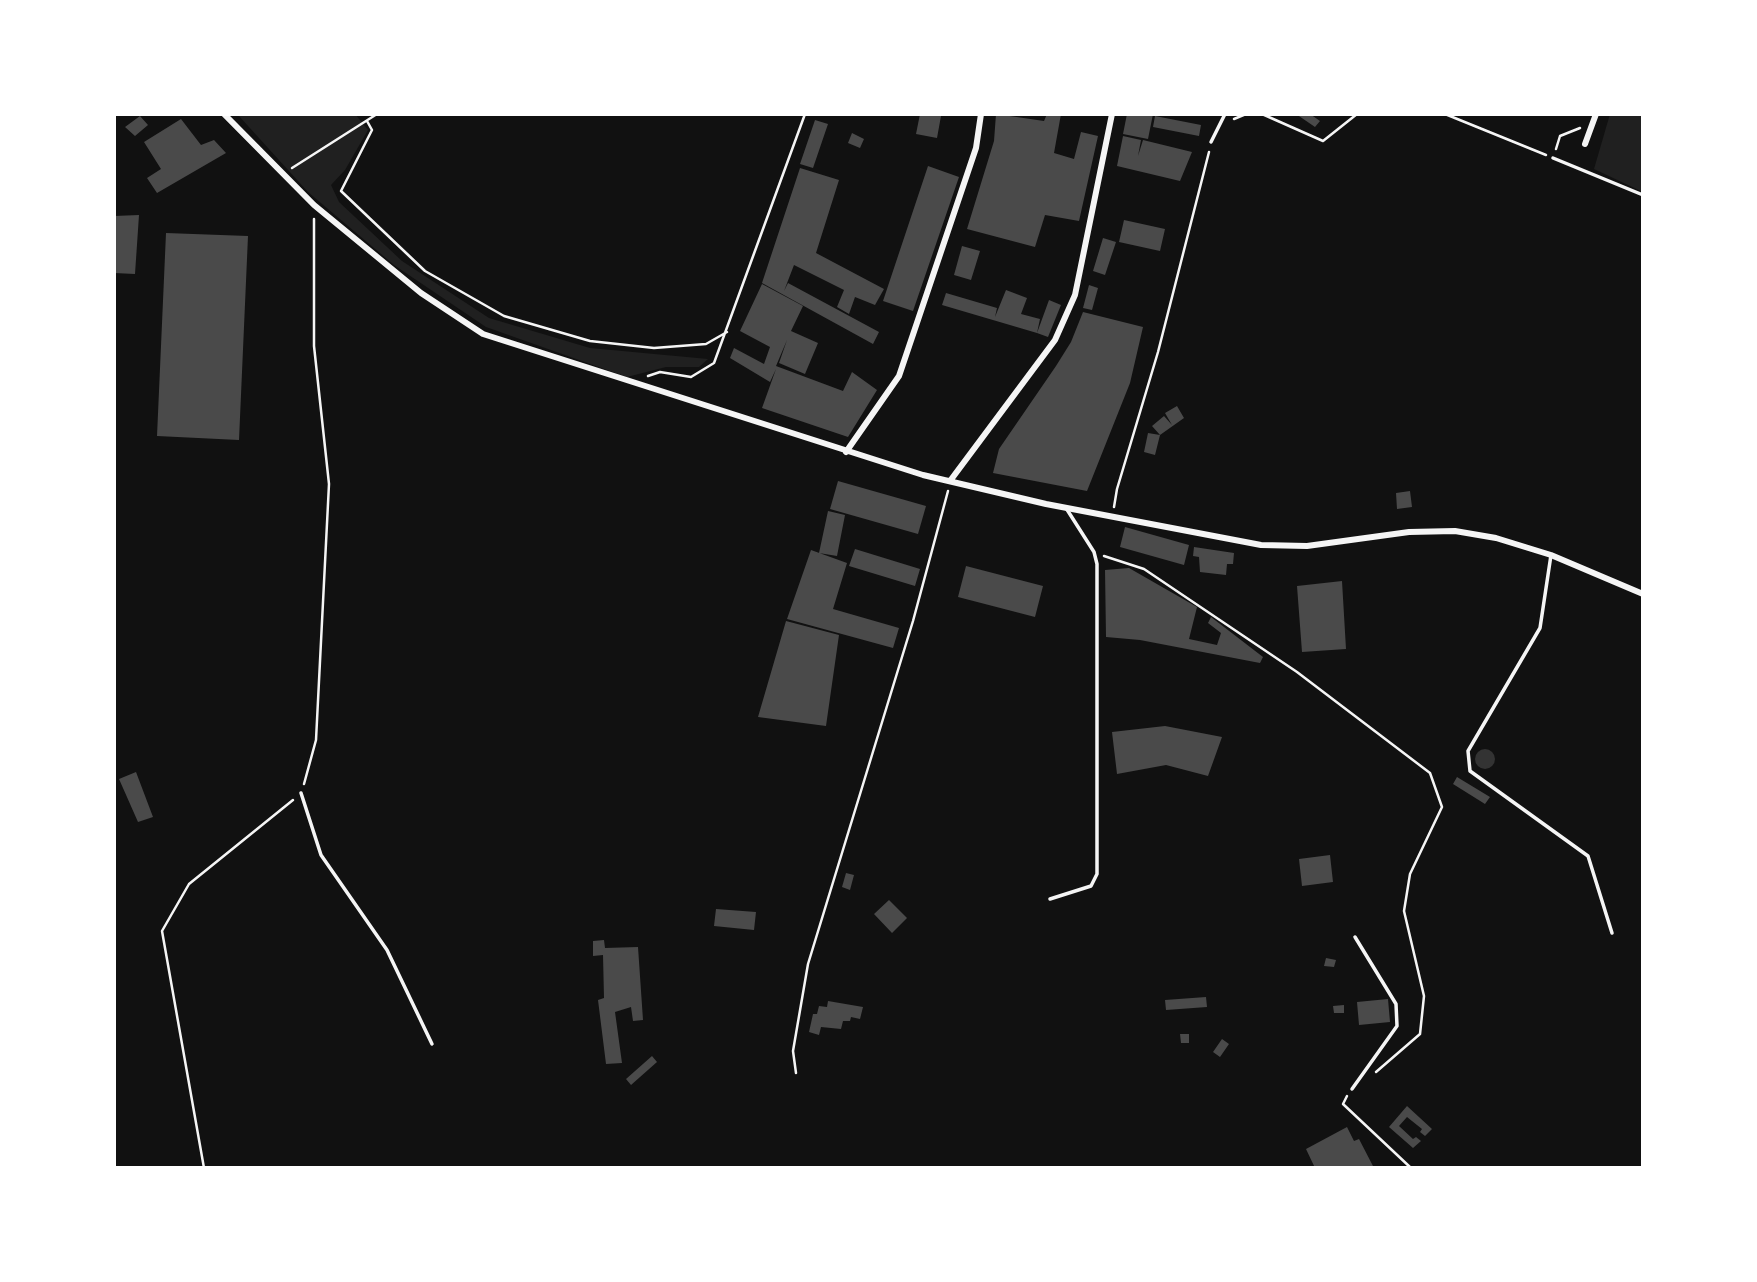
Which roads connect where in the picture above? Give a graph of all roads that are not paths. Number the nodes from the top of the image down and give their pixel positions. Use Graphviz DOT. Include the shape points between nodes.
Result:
graph roads {
  1 [pos="224,114"];
  2 [pos="981,114"];
  3 [pos="1112,114"];
  4 [pos="1225,114"];
  5 [pos="1595,114"];
  6 [pos="1211,142"];
  7 [pos="1585,145"];
  8 [pos="1553,158"];
  9 [pos="1643,195"];
  10 [pos="846,452"];
  11 [pos="950,481"];
  12 [pos="1066,508"];
  13 [pos="1550,555"];
  14 [pos="1643,594"];
  15 [pos="301,793"];
  16 [pos="1050,899"];
  17 [pos="1612,933"];
  18 [pos="1355,937"];
  19 [pos="432,1044"];
  20 [pos="1352,1089"];
  1 -- 10 [label="street" via="314,205 421,293 483,334"];
  2 -- 10 [label="street" via="976,148 899,376"];
  3 -- 11 [label="street" via="1075,295 1055,340"];
  4 -- 6 [label="lane"];
  5 -- 7 [label="street"];
  8 -- 9 [label="lane"];
  10 -- 11 [label="street"];
  11 -- 12 [label="street"];
  12 -- 13 [label="street" via="1261,545 1307,546 1409,532 1455,531"];
  12 -- 16 [label="lane" via="1094,552 1097,874 1091,886"];
  13 -- 14 [label="street"];
  13 -- 17 [label="lane" via="1539,628 1468,751 1470,771 1588,856"];
  15 -- 19 [label="lane" via="321,855 387,950"];
  18 -- 20 [label="lane" via="1396,1004 1397,1026"];
}
